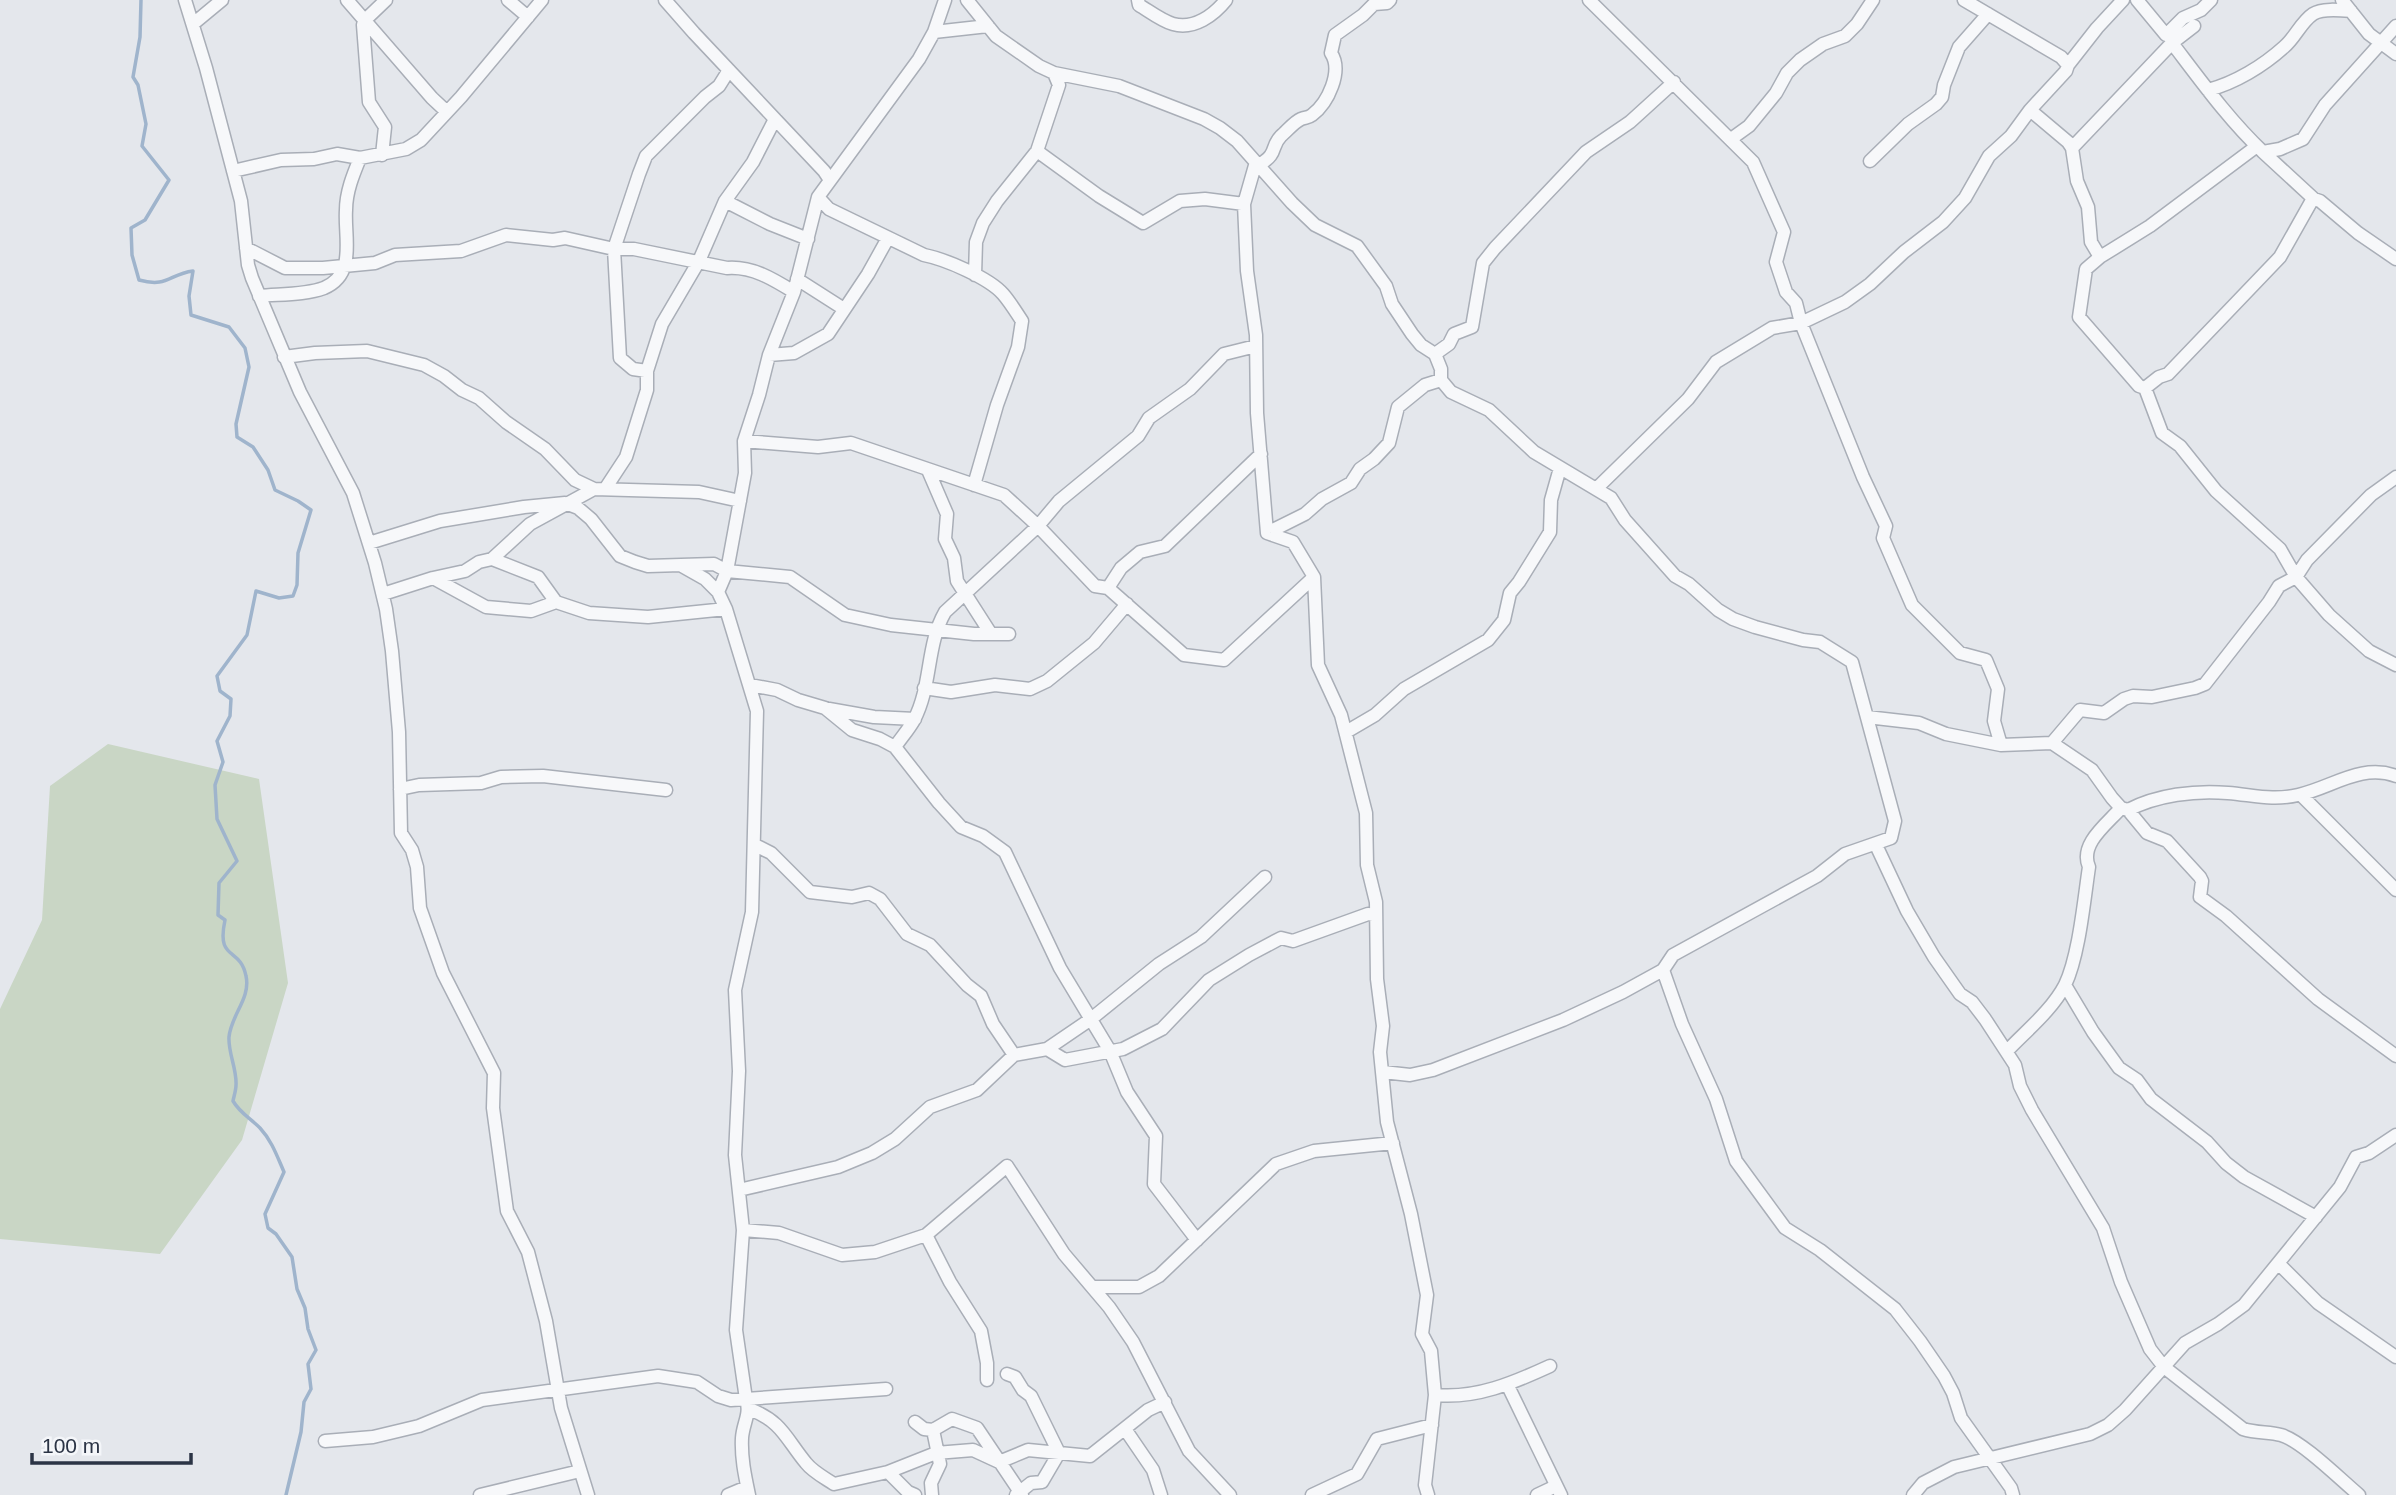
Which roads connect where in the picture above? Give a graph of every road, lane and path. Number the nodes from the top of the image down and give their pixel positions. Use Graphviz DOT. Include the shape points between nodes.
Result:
graph roads {
  1 [pos="185,0"];
  2 [pos="222,0"];
  3 [pos="347,0"];
  4 [pos="386,0"];
  5 [pos="508,0"];
  6 [pos="542,0"];
  7 [pos="666,0"];
  8 [pos="945,0"];
  9 [pos="967,0"];
  10 [pos="1138,0"];
  11 [pos="1226,0"];
  12 [pos="1390,0"];
  13 [pos="1589,0"];
  14 [pos="1873,0"];
  15 [pos="1964,0"];
  16 [pos="2123,0"];
  17 [pos="2137,0"];
  18 [pos="2211,0"];
  19 [pos="2342,0"];
  20 [pos="2351,10"];
  21 [pos="1988,14"];
  22 [pos="528,16"];
  23 [pos="364,20"];
  24 [pos="193,24"];
  25 [pos="988,26"];
  26 [pos="2194,26"];
  27 [pos="2396,26"];
  28 [pos="934,32"];
  29 [pos="2172,43"];
  30 [pos="2381,44"];
  31 [pos="2396,54"];
  32 [pos="2068,65"];
  33 [pos="729,70"];
  34 [pos="1054,74"];
  35 [pos="1674,82"];
  36 [pos="2208,90"];
  37 [pos="2030,110"];
  38 [pos="447,112"];
  39 [pos="775,119"];
  40 [pos="1731,139"];
  41 [pos="2072,148"];
  42 [pos="2260,149"];
  43 [pos="1037,151"];
  44 [pos="382,155"];
  45 [pos="360,158"];
  46 [pos="1870,162"];
  47 [pos="1257,163"];
  48 [pos="233,171"];
  49 [pos="830,180"];
  50 [pos="818,197"];
  51 [pos="2314,199"];
  52 [pos="725,201"];
  53 [pos="1244,204"];
  54 [pos="888,237"];
  55 [pos="808,239"];
  56 [pos="246,248"];
  57 [pos="614,250"];
  58 [pos="2100,257"];
  59 [pos="2396,259"];
  60 [pos="699,261"];
  61 [pos="344,266"];
  62 [pos="975,275"];
  63 [pos="795,285"];
  64 [pos="259,296"];
  65 [pos="844,309"];
  66 [pos="1801,323"];
  67 [pos="1256,346"];
  68 [pos="1435,354"];
  69 [pos="769,355"];
  70 [pos="284,358"];
  71 [pos="647,371"];
  72 [pos="1441,380"];
  73 [pos="2145,388"];
  74 [pos="744,440"];
  75 [pos="1261,454"];
  76 [pos="1560,468"];
  77 [pos="928,470"];
  78 [pos="2396,477"];
  79 [pos="974,485"];
  80 [pos="1597,488"];
  81 [pos="600,489"];
  82 [pos="740,501"];
  83 [pos="565,503"];
  84 [pos="1038,526"];
  85 [pos="1267,533"];
  86 [pos="369,543"];
  87 [pos="492,559"];
  88 [pos="681,565"];
  89 [pos="727,571"];
  90 [pos="1314,577"];
  91 [pos="2296,577"];
  92 [pos="433,578"];
  93 [pos="1108,588"];
  94 [pos="718,592"];
  95 [pos="964,593"];
  96 [pos="383,594"];
  97 [pos="556,602"];
  98 [pos="1127,604"];
  99 [pos="726,609"];
  100 [pos="935,629"];
  101 [pos="991,634"];
  102 [pos="1009,634"];
  103 [pos="2396,665"];
  104 [pos="750,685"];
  105 [pos="924,688"];
  106 [pos="825,709"];
  107 [pos="1867,717"];
  108 [pos="915,719"];
  109 [pos="1346,732"];
  110 [pos="2052,743"];
  111 [pos="2001,745"];
  112 [pos="895,747"];
  113 [pos="2396,776"];
  114 [pos="400,789"];
  115 [pos="666,790"];
  116 [pos="2301,795"];
  117 [pos="2125,809"];
  118 [pos="755,845"];
  119 [pos="1876,845"];
  120 [pos="1265,877"];
  121 [pos="2396,890"];
  122 [pos="1375,915"];
  123 [pos="1663,970"];
  124 [pos="2065,985"];
  125 [pos="1091,1019"];
  126 [pos="1047,1049"];
  127 [pos="1110,1051"];
  128 [pos="2007,1051"];
  129 [pos="1014,1055"];
  130 [pos="2396,1056"];
  131 [pos="1383,1072"];
  132 [pos="2396,1135"];
  133 [pos="1393,1143"];
  134 [pos="739,1189"];
  135 [pos="2316,1217"];
  136 [pos="743,1230"];
  137 [pos="926,1235"];
  138 [pos="1197,1240"];
  139 [pos="2279,1264"];
  140 [pos="1092,1287"];
  141 [pos="2396,1357"];
  142 [pos="1550,1366"];
  143 [pos="2164,1367"];
  144 [pos="1007,1374"];
  145 [pos="987,1380"];
  146 [pos="1508,1386"];
  147 [pos="886,1389"];
  148 [pos="559,1390"];
  149 [pos="1435,1395"];
  150 [pos="1165,1402"];
  151 [pos="748,1404"];
  152 [pos="915,1422"];
  153 [pos="1432,1425"];
  154 [pos="1125,1429"];
  155 [pos="933,1430"];
  156 [pos="325,1441"];
  157 [pos="936,1453"];
  158 [pos="1059,1453"];
  159 [pos="1989,1458"];
  160 [pos="999,1462"];
  161 [pos="580,1471"];
  162 [pos="888,1472"];
  163 [pos="835,1490"];
  164 [pos="748,1491"];
  165 [pos="1559,1491"];
  166 [pos="1019,1494"];
  167 [pos="480,1495"];
  168 [pos="588,1495"];
  169 [pos="728,1495"];
  170 [pos="915,1495"];
  171 [pos="932,1495"];
  172 [pos="1161,1495"];
  173 [pos="1230,1495"];
  174 [pos="1312,1495"];
  175 [pos="1428,1495"];
  176 [pos="1537,1495"];
  177 [pos="1913,1495"];
  178 [pos="2013,1495"];
  179 [pos="2359,1495"];
  1 -- 24 [label="street"];
  2 -- 24 [label="street"];
  3 -- 23 [label="street"];
  4 -- 23 [label="street"];
  5 -- 22 [label="street"];
  6 -- 22 [label="street"];
  7 -- 33 [label="street"];
  8 -- 28 [label="street"];
  9 -- 25 [label="street"];
  10 -- 11 [label="street" via="1139,5 1174,24 1195,24"];
  12 -- 47 [label="street" via="1374,4 1335,35 1331,53 1336,76 1324,100 1311,116 1300,119 1278,139 1269,160"];
  13 -- 35 [label="street"];
  14 -- 40 [label="street" via="1845,36 1800,60 1749,126"];
  15 -- 21 [label="street"];
  16 -- 32 [label="street"];
  17 -- 18 [label="street" via="2166,35"];
  19 -- 20 [label="street"];
  20 -- 30 [label="street"];
  20 -- 36 [label="street" via="2312,14 2273,56 2233,82"];
  21 -- 32 [label="street"];
  21 -- 46 [label="street" via="1959,47 1942,97"];
  22 -- 38 [label="street"];
  23 -- 38 [label="street"];
  23 -- 44 [label="street" via="369,102 385,127"];
  24 -- 48 [label="street"];
  25 -- 28 [label="street"];
  25 -- 34 [label="street"];
  26 -- 29 [label="street"];
  27 -- 30 [label="street"];
  28 -- 49 [label="street"];
  29 -- 36 [label="street"];
  29 -- 41 [label="street"];
  30 -- 31 [label="street"];
  30 -- 42 [label="street" via="2325,105 2303,139 2280,149"];
  32 -- 37 [label="street"];
  33 -- 39 [label="street"];
  33 -- 57 [label="street" via="719,86 646,156"];
  34 -- 43 [label="street" via="1059,85"];
  34 -- 47 [label="street" via="1119,86 1205,120 1237,141"];
  35 -- 40 [label="street"];
  35 -- 68 [label="street" via="1630,122 1586,152 1495,248 1483,263 1472,327 1454,334"];
  36 -- 42 [label="street"];
  37 -- 41 [label="street"];
  37 -- 66 [label="street" via="1989,156 1965,198 1943,222 1845,302"];
  38 -- 44 [label="street" via="421,140"];
  39 -- 49 [label="street"];
  39 -- 52 [label="street" via="753,162"];
  40 -- 66 [label="street" via="1754,162 1784,232 1776,262"];
  41 -- 58 [label="street" via="2077,181 2088,207 2091,242"];
  42 -- 51 [label="street"];
  42 -- 58 [label="street"];
  43 -- 53 [label="street" via="1143,223 1180,201"];
  43 -- 62 [label="street" via="983,223 976,242"];
  44 -- 45 [label="street"];
  45 -- 48 [label="street" via="337,154"];
  45 -- 61 [label="street" via="345,211 349,257"];
  47 -- 53 [label="street"];
  47 -- 68 [label="street" via="1315,225 1357,246 1412,334"];
  48 -- 56 [label="street"];
  49 -- 50 [label="street"];
  50 -- 54 [label="street" via="829,209"];
  50 -- 55 [label="street"];
  51 -- 59 [label="street"];
  51 -- 73 [label="street" via="2280,257 2168,374"];
  52 -- 55 [label="street"];
  52 -- 60 [label="street"];
  53 -- 67 [label="street"];
  54 -- 62 [label="street"];
  54 -- 65 [label="street"];
  55 -- 63 [label="street"];
  56 -- 61 [label="street" via="285,268"];
  56 -- 64 [label="street"];
  57 -- 60 [label="street" via="634,249"];
  57 -- 61 [label="street" via="565,238 506,235 461,251 395,255 375,263"];
  57 -- 71 [label="street" via="620,358 633,369"];
  58 -- 73 [label="street" via="2086,269 2079,317"];
  60 -- 63 [label="street" via="738,267"];
  60 -- 71 [label="street" via="662,324"];
  61 -- 64 [label="street" via="330,285 321,289"];
  62 -- 79 [label="street" via="1002,292 1022,321"];
  63 -- 65 [label="street"];
  63 -- 69 [label="street"];
  64 -- 70 [label="street"];
  65 -- 69 [label="street" via="828,334 794,353"];
  66 -- 80 [label="street" via="1772,328 1716,362 1688,399"];
  66 -- 111 [label="street" via="1886,526 1883,538 1912,604 1960,653 1986,660 1998,689 1994,721"];
  67 -- 75 [label="street"];
  67 -- 84 [label="street" via="1224,354 1190,389 1149,418 1138,436 1059,500"];
  68 -- 72 [label="street"];
  69 -- 74 [label="street"];
  70 -- 81 [label="street" via="367,351 424,365 479,398 545,449 575,480"];
  70 -- 86 [label="street" via="353,493"];
  71 -- 81 [label="street" via="647,390 626,457"];
  72 -- 76 [label="street" via="1451,392 1489,410 1534,452"];
  72 -- 85 [label="street" via="1425,385 1398,407 1389,443 1351,483"];
  73 -- 91 [label="street" via="2162,433 2180,446 2216,491 2280,549"];
  74 -- 77 [label="street" via="818,447 851,443"];
  74 -- 82 [label="street"];
  75 -- 85 [label="street"];
  75 -- 93 [label="street" via="1165,546 1140,552 1121,568"];
  76 -- 80 [label="street"];
  76 -- 109 [label="street" via="1551,500 1550,532 1510,593 1504,620 1489,640 1405,689"];
  77 -- 79 [label="street"];
  77 -- 95 [label="street" via="947,514 945,539"];
  78 -- 91 [label="street" via="2371,495 2312,554"];
  79 -- 84 [label="street" via="1004,495"];
  80 -- 107 [label="street" via="1611,498 1675,576 1718,610 1755,627 1820,642 1853,662"];
  81 -- 82 [label="street" via="699,492"];
  81 -- 83 [label="street"];
  82 -- 89 [label="street"];
  83 -- 86 [label="street" via="440,521"];
  83 -- 87 [label="street" via="530,524"];
  83 -- 88 [label="street" via="591,519 620,556 648,566"];
  84 -- 93 [label="street" via="1095,586"];
  84 -- 95 [label="street"];
  85 -- 90 [label="street" via="1293,542"];
  86 -- 96 [label="street"];
  87 -- 92 [label="street"];
  87 -- 97 [label="street" via="538,577"];
  88 -- 89 [label="street" via="714,564"];
  88 -- 94 [label="street"];
  89 -- 94 [label="street"];
  89 -- 100 [label="street" via="790,577 845,615"];
  90 -- 98 [label="street" via="1224,660 1184,655"];
  90 -- 109 [label="street" via="1318,665"];
  91 -- 103 [label="street" via="2355,640"];
  91 -- 110 [label="street" via="2279,586 2205,684 2152,697 2133,696 2104,713 2080,710"];
  92 -- 96 [label="street"];
  92 -- 97 [label="street" via="486,607 531,611"];
  93 -- 98 [label="street"];
  94 -- 99 [label="street"];
  95 -- 100 [label="street"];
  95 -- 101 [label="street"];
  96 -- 114 [label="street" via="392,651"];
  97 -- 99 [label="street" via="589,613 648,617"];
  98 -- 105 [label="street" via="1094,643 1048,681 1030,689 995,685 951,692"];
  99 -- 104 [label="street"];
  100 -- 101 [label="street"];
  100 -- 105 [label="street"];
  101 -- 102 [label="street"];
  104 -- 106 [label="street"];
  104 -- 118 [label="street" via="757,711"];
  105 -- 108 [label="street"];
  106 -- 108 [label="street"];
  106 -- 112 [label="street" via="852,730"];
  107 -- 111 [label="street" via="1919,723 1946,734"];
  107 -- 119 [label="street" via="1895,821 1891,838"];
  108 -- 112 [label="street"];
  109 -- 122 [label="street" via="1366,813 1367,865"];
  110 -- 111 [label="street"];
  110 -- 117 [label="street" via="2092,770"];
  112 -- 125 [label="street" via="961,827 1005,852 1045,940"];
  113 -- 116 [label="street" via="2367,773"];
  114 -- 115 [label="street" via="543,776"];
  114 -- 148 [label="street" via="401,833 417,867 420,908 443,973 494,1073 493,1108 507,1212 528,1252"];
  116 -- 117 [label="street" via="2275,800 2196,794 2145,801"];
  116 -- 121 [label="street"];
  117 -- 124 [label="street" via="2087,852 2089,867 2075,953"];
  117 -- 130 [label="street" via="2147,833 2166,841 2200,877 2200,897 2318,999"];
  118 -- 129 [label="street" via="771,853 810,892 852,897 869,893 880,899 907,934 930,945 981,996"];
  118 -- 134 [label="street" via="752,912 736,990"];
  119 -- 123 [label="street" via="1845,854 1817,876 1673,955"];
  119 -- 128 [label="street" via="1934,957"];
  120 -- 125 [label="street" via="1201,937"];
  122 -- 127 [label="street" via="1293,941 1281,938 1209,980 1162,1030"];
  122 -- 131 [label="street"];
  123 -- 131 [label="street" via="1563,1020 1433,1070 1410,1075"];
  123 -- 159 [label="street" via="1736,1161 1785,1228 1895,1309 1944,1376 1961,1418"];
  124 -- 128 [label="street"];
  124 -- 135 [label="street" via="2119,1068 2137,1080 2151,1099 2235,1170"];
  125 -- 126 [label="street"];
  125 -- 127 [label="street"];
  126 -- 127 [label="street" via="1065,1060"];
  126 -- 129 [label="street"];
  127 -- 138 [label="street" via="1127,1092 1156,1136 1154,1184"];
  128 -- 143 [label="street" via="2032,1111 2103,1228 2150,1349"];
  129 -- 134 [label="street" via="977,1090 930,1107 872,1153 838,1167"];
  131 -- 133 [label="street"];
  132 -- 135 [label="street" via="2356,1157"];
  133 -- 138 [label="street" via="1314,1151 1276,1164"];
  133 -- 149 [label="street" via="1427,1295 1422,1334 1431,1351"];
  134 -- 136 [label="street"];
  135 -- 139 [label="street"];
  136 -- 137 [label="street" via="779,1233 842,1255 875,1252"];
  136 -- 151 [label="street" via="736,1330"];
  137 -- 140 [label="street" via="1007,1166 1064,1254"];
  137 -- 145 [label="street" via="981,1331"];
  138 -- 140 [label="street" via="1139,1287"];
  139 -- 141 [label="street" via="2318,1303"];
  139 -- 143 [label="street" via="2244,1305 2185,1343"];
  140 -- 150 [label="street" via="1133,1342"];
  142 -- 146 [label="street"];
  143 -- 159 [label="street" via="2108,1425 2090,1434"];
  143 -- 179 [label="street" via="2244,1429 2282,1435 2299,1445"];
  144 -- 158 [label="street" via="1031,1396"];
  146 -- 149 [label="street" via="1454,1397"];
  146 -- 165 [label="street"];
  147 -- 151 [label="street"];
  148 -- 151 [label="street" via="658,1376 697,1382 718,1396"];
  148 -- 156 [label="street" via="482,1400 419,1426 373,1437"];
  148 -- 161 [label="street"];
  149 -- 153 [label="street"];
  150 -- 154 [label="street"];
  150 -- 173 [label="street" via="1189,1451"];
  151 -- 163 [label="street" via="782,1429 808,1465"];
  151 -- 164 [label="street" via="742,1464"];
  152 -- 155 [label="street"];
  153 -- 174 [label="street" via="1377,1439 1357,1474"];
  153 -- 175 [label="street" via="1425,1485"];
  154 -- 158 [label="street" via="1090,1456"];
  154 -- 172 [label="street" via="1153,1470"];
  155 -- 157 [label="street"];
  155 -- 160 [label="street" via="952,1419 977,1428"];
  157 -- 160 [label="street" via="973,1450"];
  157 -- 162 [label="street"];
  157 -- 171 [label="street" via="940,1464 930,1483"];
  158 -- 160 [label="street" via="1028,1450"];
  158 -- 166 [label="street" via="1042,1482 1031,1483"];
  159 -- 177 [label="street" via="1954,1467 1923,1483"];
  159 -- 178 [label="street"];
  160 -- 166 [label="street"];
  161 -- 167 [label="street"];
  161 -- 168 [label="street"];
  162 -- 163 [label="street"];
  162 -- 170 [label="street"];
  164 -- 169 [label="street"];
  165 -- 176 [label="street"];
}
